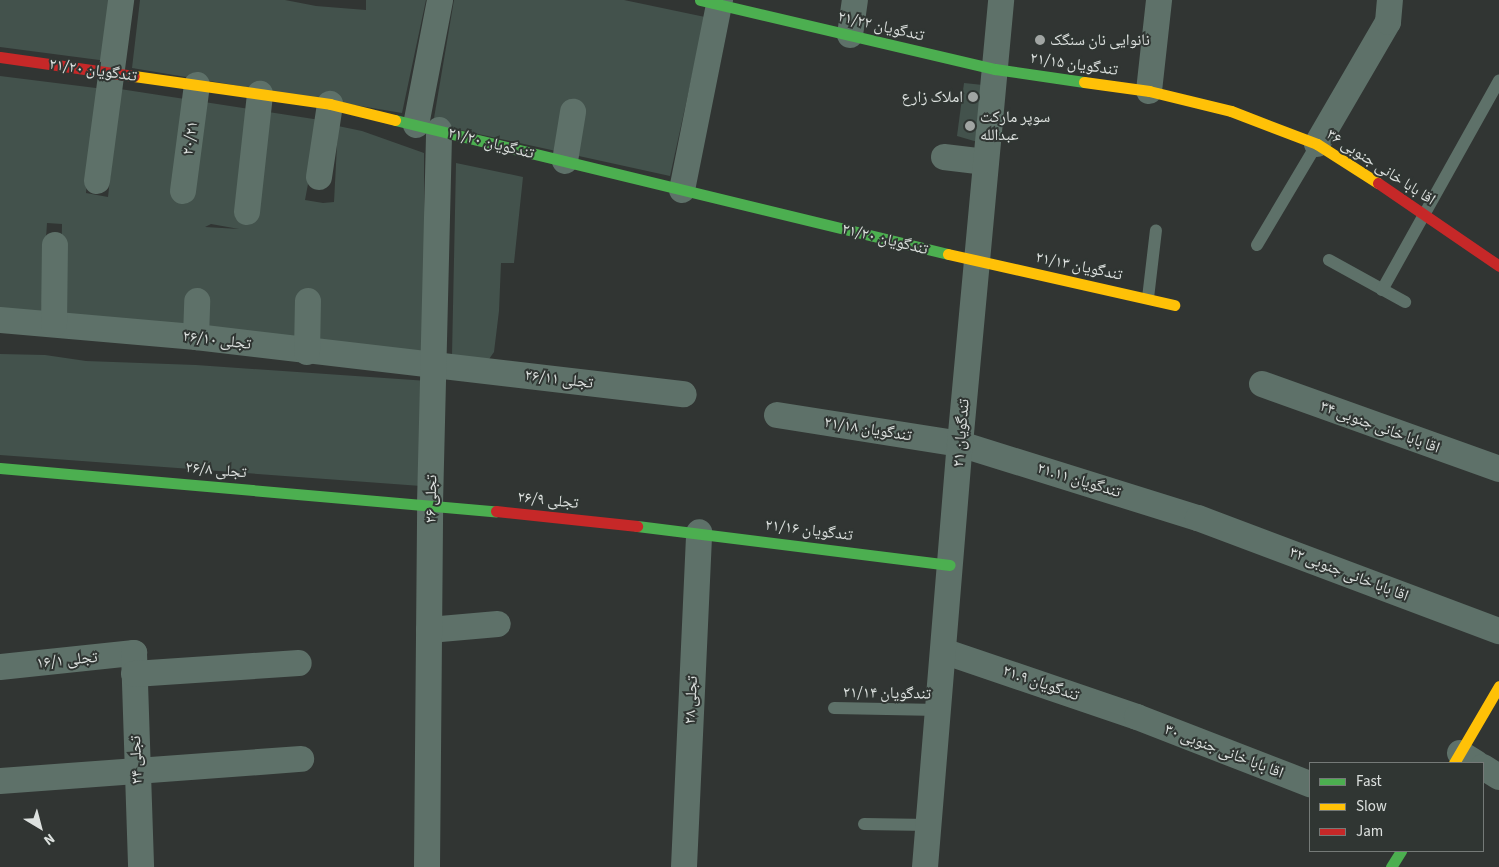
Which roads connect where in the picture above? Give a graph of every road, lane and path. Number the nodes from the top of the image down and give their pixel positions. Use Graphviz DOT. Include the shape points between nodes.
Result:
graph roads {
  1 [pos="121,0"];
  2 [pos="440,0"];
  3 [pos="856,0"];
  4 [pos="1000,0"];
  5 [pos="1159,0"];
  6 [pos="1390,0"];
  7 [pos="713,2"];
  8 [pos="850,35"];
  9 [pos="0,57"];
  10 [pos="995,69"];
  11 [pos="112,73"];
  12 [pos="1499,81"];
  13 [pos="197,85"];
  14 [pos="1149,91"];
  15 [pos="260,94"];
  16 [pos="330,104"];
  17 [pos="573,112"];
  18 [pos="427,128"];
  19 [pos="1317,144"];
  20 [pos="944,157"];
  21 [pos="565,161"];
  22 [pos="986,162"];
  23 [pos="319,177"];
  24 [pos="97,181"];
  25 [pos="682,190"];
  26 [pos="183,191"];
  27 [pos="247,212"];
  28 [pos="1424,213"];
  29 [pos="1156,230"];
  30 [pos="54,245"];
  31 [pos="1258,245"];
  32 [pos="1329,260"];
  33 [pos="976,261"];
  34 [pos="1499,266"];
  35 [pos="1382,290"];
  36 [pos="1148,298"];
  37 [pos="197,301"];
  38 [pos="308,301"];
  39 [pos="1405,302"];
  40 [pos="1174,304"];
  41 [pos="0,320"];
  42 [pos="54,324"];
  43 [pos="196,337"];
  44 [pos="307,352"];
  45 [pos="434,364"];
  46 [pos="1262,384"];
  47 [pos="684,394"];
  48 [pos="777,415"];
  49 [pos="960,444"];
  50 [pos="0,468"];
  51 [pos="1499,469"];
  52 [pos="430,504"];
  53 [pos="1198,518"];
  54 [pos="662,528"];
  55 [pos="699,532"];
  56 [pos="950,565"];
  57 [pos="498,624"];
  58 [pos="429,630"];
  59 [pos="1499,631"];
  60 [pos="944,651"];
  61 [pos="299,663"];
  62 [pos="134,664"];
  63 [pos="0,667"];
  64 [pos="1499,686"];
  65 [pos="834,708"];
  66 [pos="939,710"];
  67 [pos="1137,717"];
  68 [pos="301,759"];
  69 [pos="1463,760"];
  70 [pos="1484,768"];
  71 [pos="136,771"];
  72 [pos="1499,777"];
  73 [pos="0,781"];
  74 [pos="1309,784"];
  75 [pos="864,824"];
  76 [pos="929,824"];
  77 [pos="1399,852"];
  78 [pos="141,867"];
  79 [pos="427,867"];
  80 [pos="684,867"];
  81 [pos="926,867"];
  82 [pos="1391,867"];
  1 -- 11 [label="street"];
  2 -- 18 [label="street, ۲۶ تجلی"];
  3 -- 8 [label="street"];
  4 -- 10 [label="street, ۲۱ تندگویان"];
  5 -- 14 [label="street"];
  6 -- 19 [label="street" via="1388,22"];
  7 -- 8 [label="street, ۲۱/۲۲ تندگویان"];
  7 -- 25 [label="street"];
  8 -- 10 [label="street, ۲۱/۲۲ تندگویان"];
  9 -- 11 [label="street, ۲۱/۲۰ تندگویان"];
  10 -- 14 [label="street, ۲۱/۱۵ تندگویان"];
  10 -- 22 [label="street, ۲۱ تندگویان"];
  11 -- 13 [label="street, ۲۱/۲۰ تندگویان"];
  11 -- 24 [label="street"];
  12 -- 28 [label="lane"];
  13 -- 15 [label="street, ۲۱/۲۰ تندگویان"];
  13 -- 26 [label="street, ۲۰/۲۱"];
  14 -- 19 [label="street, ۳۶ اقا بابا خانی جنوبی" via="1231,111"];
  15 -- 16 [label="street, ۲۱/۲۰ تندگویان"];
  15 -- 27 [label="street"];
  16 -- 18 [label="street, ۲۱/۲۰ تندگویان"];
  16 -- 23 [label="street"];
  17 -- 21 [label="street"];
  18 -- 21 [label="street, ۲۱/۲۰ تندگویان"];
  18 -- 45 [label="street, ۲۶ تجلی"];
  19 -- 28 [label="street, ۳۶ اقا بابا خانی جنوبی"];
  19 -- 31 [label="lane"];
  20 -- 22 [label="street"];
  21 -- 25 [label="street, ۲۱/۲۰ تندگویان"];
  22 -- 33 [label="street, ۲۱ تندگویان"];
  25 -- 33 [label="street, ۲۱/۲۰ تندگویان"];
  28 -- 34 [label="street, ۳۶ اقا بابا خانی جنوبی"];
  28 -- 35 [label="lane"];
  29 -- 36 [label="lane"];
  30 -- 42 [label="street"];
  32 -- 35 [label="lane"];
  33 -- 36 [label="street, ۲۱/۱۳ تندگویان"];
  33 -- 49 [label="street, ۲۱ تندگویان"];
  35 -- 39 [label="lane"];
  36 -- 40 [label="street, ۲۱/۱۳ تندگویان"];
  37 -- 43 [label="street"];
  38 -- 44 [label="street"];
  41 -- 42 [label="street, ۲۶/۱۰ تجلی"];
  42 -- 43 [label="street, ۲۶/۱۰ تجلی"];
  43 -- 44 [label="street, ۲۶/۱۰ تجلی"];
  44 -- 45 [label="street, ۲۶/۱۰ تجلی"];
  45 -- 47 [label="street, ۲۶/۱۱ تجلی"];
  45 -- 52 [label="street, ۲۶ تجلی"];
  46 -- 51 [label="street, ۳۴ اقا بابا خانی جنوبی"];
  48 -- 49 [label="street, ۲۱/۱۸ تندگویان"];
  49 -- 53 [label="street, ۲۱.۱۱ تندگویان"];
  49 -- 56 [label="street, ۲۱ تندگویان"];
  50 -- 52 [label="street, ۲۶/۸ تجلی"];
  52 -- 54 [label="street, ۲۶/۹ تجلی"];
  52 -- 58 [label="street, ۲۶ تجلی"];
  53 -- 59 [label="street, ۳۲ اقا بابا خانی جنوبی"];
  54 -- 55 [label="street, ۲۱/۱۶ تندگویان"];
  55 -- 56 [label="street, ۲۱/۱۶ تندگویان"];
  55 -- 80 [label="street, ۲۸ تجلی"];
  56 -- 60 [label="street, ۲۱ تندگویان"];
  57 -- 58 [label="street"];
  58 -- 79 [label="street, ۲۶ تجلی"];
  60 -- 66 [label="street, ۲۱ تندگویان"];
  60 -- 67 [label="street, ۲۱.۹ تندگویان"];
  61 -- 62 [label="street, ۱۶/۱ تجلی"];
  62 -- 63 [label="street, ۱۶/۱ تجلی"];
  62 -- 71 [label="street, ۲۴ تجلی"];
  64 -- 69 [label="street"];
  65 -- 66 [label="lane, ۲۱/۱۴ تندگویان"];
  66 -- 76 [label="street, ۲۱ تندگویان"];
  67 -- 74 [label="street, ۳۰ اقا بابا خانی جنوبی"];
  68 -- 71 [label="street"];
  70 -- 72 [label="street"];
  71 -- 73 [label="street"];
  71 -- 78 [label="street, ۲۴ تجلی"];
  75 -- 76 [label="lane"];
  76 -- 81 [label="street, ۲۱ تندگویان"];
  77 -- 82 [label="street"];
}
